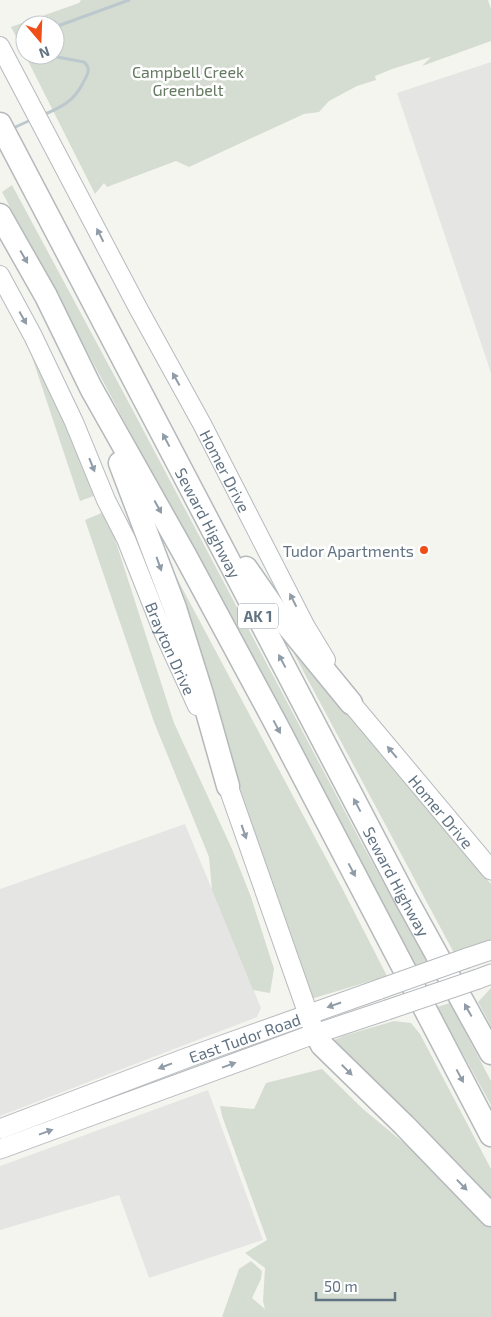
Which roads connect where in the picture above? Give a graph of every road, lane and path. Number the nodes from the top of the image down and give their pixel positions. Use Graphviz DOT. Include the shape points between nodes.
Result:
graph roads {
  1 [pos="0,46"];
  2 [pos="0,124"];
  3 [pos="0,215"];
  4 [pos="0,275"];
  5 [pos="91,388"];
  6 [pos="191,488"];
  7 [pos="351,703"];
  8 [pos="228,786"];
  9 [pos="491,870"];
  10 [pos="491,950"];
  11 [pos="484,976"];
  12 [pos="312,1024"];
  13 [pos="491,1053"];
  14 [pos="0,1129"];
  15 [pos="491,1135"];
  16 [pos="0,1149"];
  17 [pos="491,1215"];
  7 -- 1 [label="main road, Homer Drive, one-way" via="306,627 202,424"];
  6 -- 2 [label="highway, Seward Highway / AK 1, one-way"];
  3 -- 5 [label="highway, AK 1, one-way" via="46,296"];
  4 -- 8 [label="main road, Brayton Drive, one-way" via="74,422 198,708"];
  5 -- 8 [label="highway, one-way" via="175,608"];
  5 -- 15 [label="highway, AK 1, one-way" via="258,690"];
  6 -- 7 [label="highway" via="278,614"];
  13 -- 6 [label="highway, Seward Highway / AK 1, one-way" via="405,897"];
  9 -- 7 [label="main road, Homer Drive, one-way"];
  8 -- 12 [label="main road, Brayton Drive, one-way"];
  10 -- 12 [label="main road, East Tudor Road, one-way, bridge" via="380,989"];
  11 -- 12 [label="main road, East Tudor Road, bridge" via="387,1010"];
  12 -- 14 [label="main road, East Tudor Road, one-way" via="189,1057"];
  16 -- 12 [label="main road, East Tudor Road, one-way"];
  12 -- 17 [label="highway, one-way" via="322,1045"];
}
